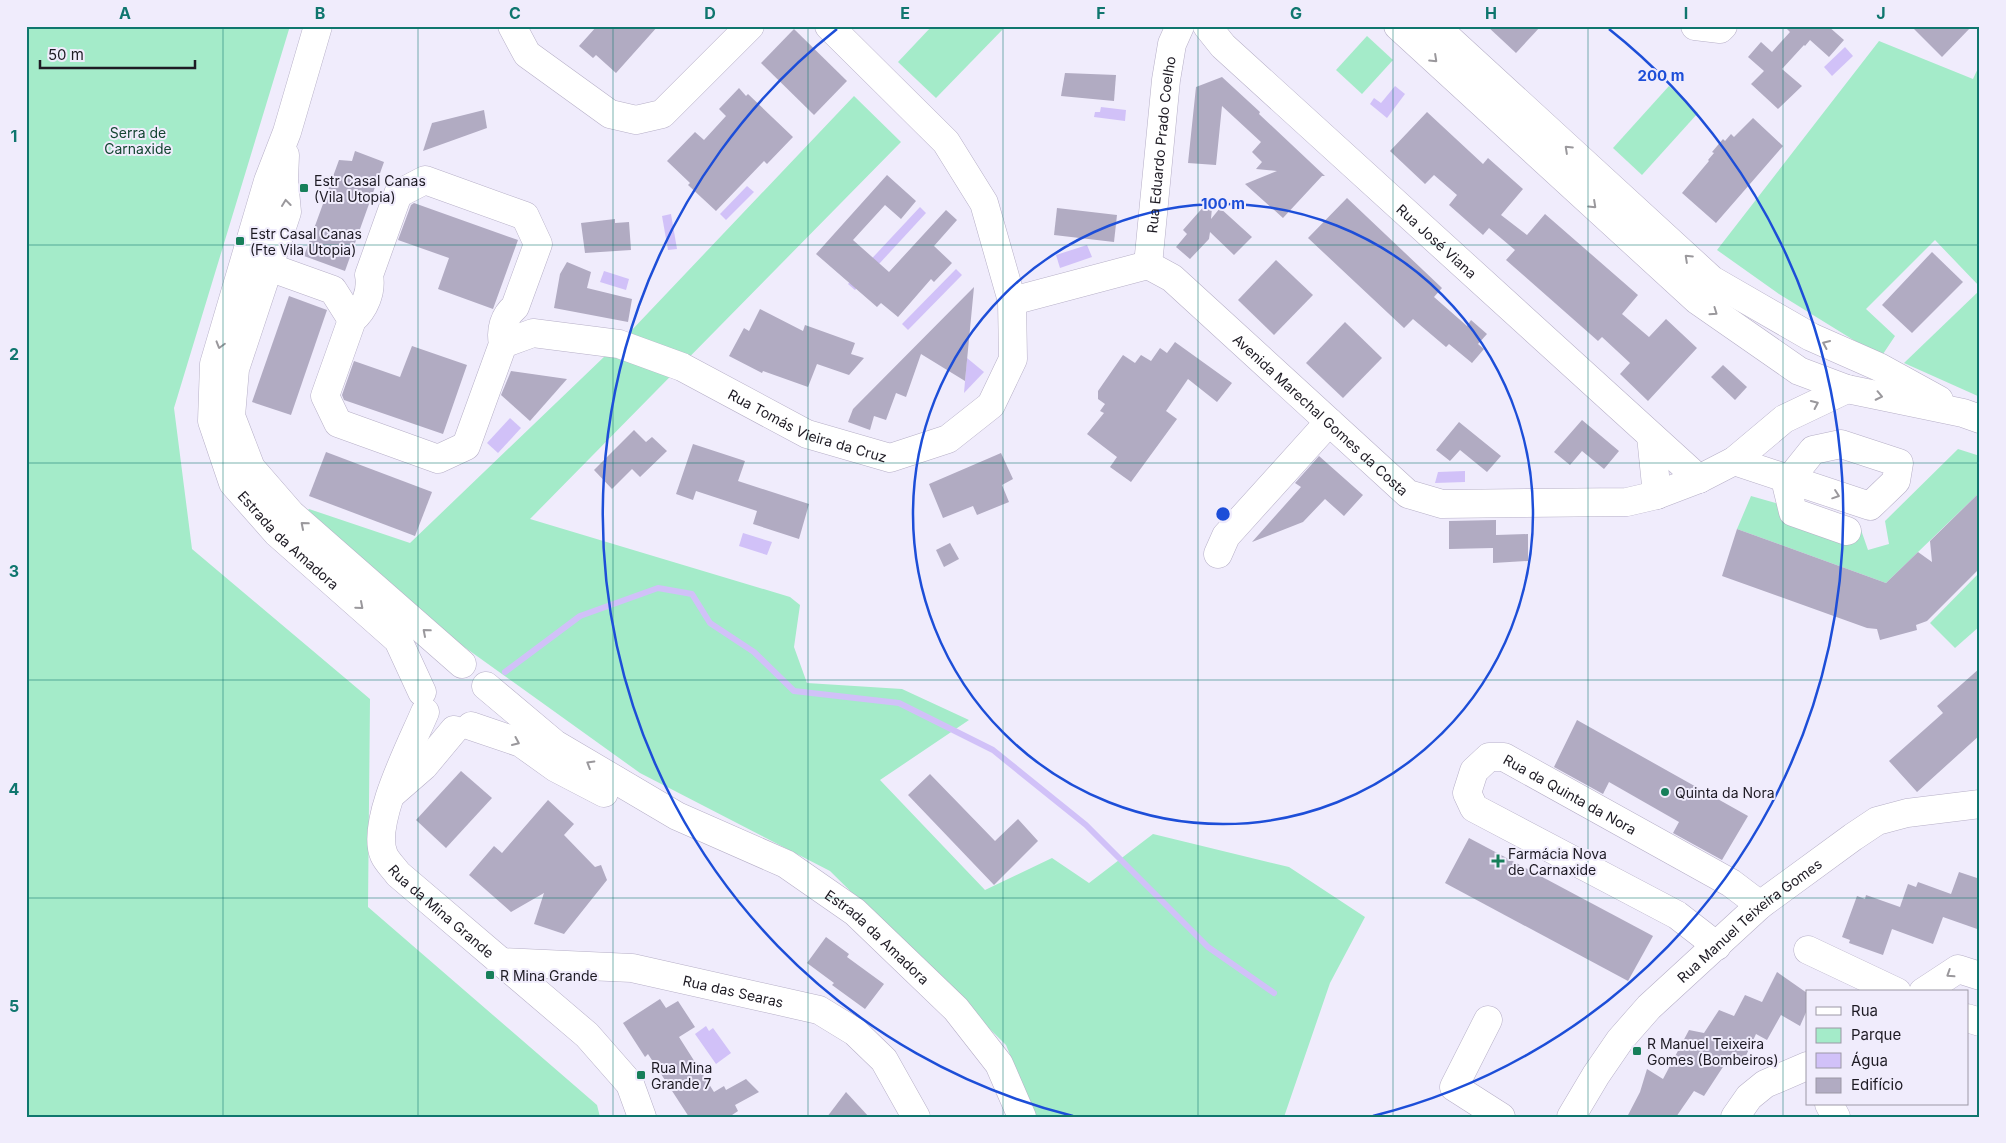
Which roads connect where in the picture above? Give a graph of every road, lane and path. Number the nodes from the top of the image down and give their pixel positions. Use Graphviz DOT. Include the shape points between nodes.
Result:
graph roads {
  1 [pos="318,26"];
  2 [pos="512,26"];
  3 [pos="750,26"];
  4 [pos="829,26"];
  5 [pos="1398,26"];
  6 [pos="1695,26"];
  7 [pos="1723,26"];
  8 [pos="1439,28"];
  9 [pos="1176,35"];
  10 [pos="1215,36"];
  11 [pos="287,132"];
  12 [pos="262,201"];
  13 [pos="1148,266"];
  14 [pos="269,267"];
  15 [pos="369,274"];
  16 [pos="333,290"];
  17 [pos="1012,301"];
  18 [pos="516,308"];
  19 [pos="228,317"];
  20 [pos="352,320"];
  21 [pos="533,333"];
  22 [pos="503,344"];
  23 [pos="1879,367"];
  24 [pos="1800,372"];
  25 [pos="1847,389"];
  26 [pos="1971,416"];
  27 [pos="1784,419"];
  28 [pos="1329,422"];
  29 [pos="1651,436"];
  30 [pos="1734,461"];
  31 [pos="1699,479"];
  32 [pos="1657,495"];
  33 [pos="1847,532"];
  34 [pos="1218,554"];
  35 [pos="462,664"];
  36 [pos="486,686"];
  37 [pos="424,702"];
  38 [pos="462,728"];
  39 [pos="390,796"];
  40 [pos="1980,804"];
  41 [pos="677,816"];
  42 [pos="1760,906"];
  43 [pos="1717,946"];
  44 [pos="1808,950"];
  45 [pos="500,962"];
  46 [pos="1980,976"];
  47 [pos="1893,990"];
  48 [pos="1926,990"];
  49 [pos="1968,1018"];
  50 [pos="1488,1020"];
  51 [pos="1980,1022"];
  52 [pos="1800,1077"];
  53 [pos="642,1117"];
  54 [pos="916,1117"];
  55 [pos="1022,1117"];
  56 [pos="1501,1117"];
  57 [pos="1571,1117"];
  58 [pos="1735,1117"];
  1 -- 11 [label="street, Estrada da Amadora"];
  2 -- 3 [label="street" via="526,54 610,114 636,120 662,114"];
  4 -- 17 [label="street, Rua Tomás Vieira da Cruz" via="946,142 984,203"];
  5 -- 24 [label="street, one-way" via="1697,300"];
  6 -- 7 [label="street" via="1720,29"];
  23 -- 8 [label="street, one-way" via="1811,337 1712,280"];
  9 -- 10 [label="street, Rua José Viana"];
  9 -- 13 [label="street, Rua Eduardo Prado Coelho" via="1166,80"];
  10 -- 29 [label="street, Rua José Viana"];
  11 -- 12 [label="street, Estrada da Amadora"];
  14 -- 11 [label="street, Estrada da Amadora, one-way" via="287,212 284,180"];
  12 -- 14 [label="street" via="268,222 259,253"];
  12 -- 19 [label="street, Estrada da Amadora"];
  13 -- 17 [label="street"];
  13 -- 28 [label="street, Avenida Marechal Gomes da Costa" via="1172,278"];
  14 -- 16 [label="street"];
  14 -- 19 [label="street" via="252,276 244,300"];
  35 -- 14 [label="street, Estrada da Amadora, one-way" via="292,514 251,468 231,416 234,369"];
  15 -- 16 [label="street"];
  15 -- 18 [label="street" via="398,194 426,180 525,216 538,244"];
  15 -- 20 [label="street" via="370,285 361,312"];
  16 -- 20 [label="street"];
  17 -- 21 [label="street, Rua Tomás Vieira da Cruz" via="1014,359 991,405 948,439 890,458 807,434 682,367 619,344"];
  18 -- 21 [label="street"];
  18 -- 22 [label="street" via="508,313 500,334"];
  19 -- 37 [label="street, Estrada da Amadora, one-way" via="214,364 212,421 233,483 277,533 398,640"];
  20 -- 22 [label="street" via="325,396 338,423 438,458 466,446"];
  21 -- 22 [label="street"];
  23 -- 24 [label="street"];
  23 -- 26 [label="street"];
  24 -- 25 [label="street"];
  24 -- 27 [label="street"];
  25 -- 26 [label="street, one-way"];
  27 -- 25 [label="street, Avenida Marechal Gomes da Costa, one-way"];
  27 -- 30 [label="street, Avenida Marechal Gomes da Costa"];
  28 -- 32 [label="street, Avenida Marechal Gomes da Costa" via="1408,494 1442,504 1626,502"];
  28 -- 34 [label="street" via="1226,536"];
  29 -- 31 [label="street, Rua José Viana"];
  29 -- 32 [label="street"];
  30 -- 31 [label="street, Avenida Marechal Gomes da Costa"];
  30 -- 33 [label="street" via="1787,480 1793,512"];
  31 -- 32 [label="street, Avenida Marechal Gomes da Costa"];
  35 -- 36 [label="street" via="481,676"];
  35 -- 37 [label="street" via="451,664 432,673 425,682"];
  36 -- 38 [label="street" via="486,709 480,718"];
  41 -- 36 [label="street, Estrada da Amadora, one-way" via="554,744"];
  37 -- 38 [label="street" via="437,725"];
  37 -- 39 [label="street, Rua da Mina Grande"];
  38 -- 39 [label="street"];
  38 -- 41 [label="street, Estrada da Amadora, one-way" via="520,743 556,768 625,803"];
  39 -- 45 [label="street, Rua da Mina Grande" via="381,834 384,854 398,874"];
  40 -- 42 [label="street, Rua Manuel Teixeira Gomes" via="1908,813 1877,822"];
  41 -- 55 [label="street, Estrada da Amadora" via="786,864 856,912 956,1009 999,1064"];
  42 -- 43 [label="street, Rua Manuel Teixeira Gomes"];
  42 -- 43 [label="street, Rua da Quinta da Nora" via="1731,884 1504,757 1489,757 1474,772 1467,793 1474,808 1677,914"];
  43 -- 57 [label="street, Rua Manuel Teixeira Gomes" via="1649,1007 1596,1075"];
  44 -- 47 [label="street"];
  45 -- 53 [label="street, Rua da Mina Grande" via="588,1035 630,1084"];
  45 -- 54 [label="street, Rua das Searas" via="632,968 819,1010 855,1032 884,1060"];
  46 -- 48 [label="street, one-way" via="1958,969"];
  49 -- 51 [label="street"];
  50 -- 56 [label="street" via="1454,1087"];
  52 -- 58 [label="street" via="1765,1084 1749,1097"];
}
